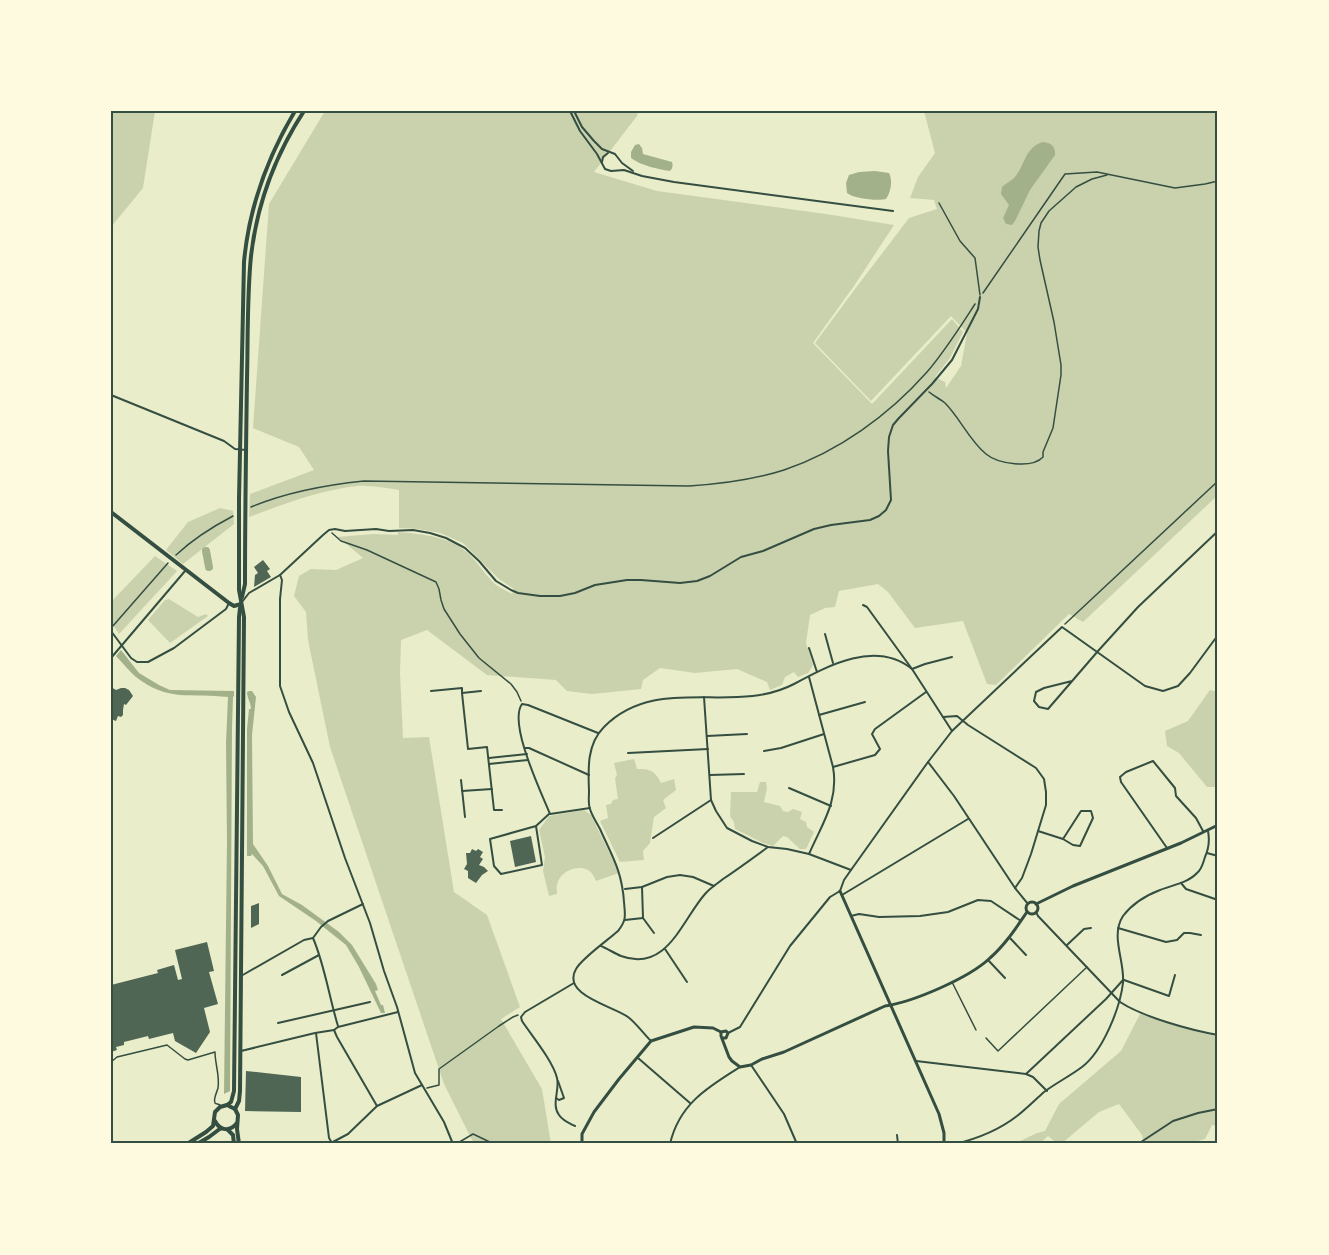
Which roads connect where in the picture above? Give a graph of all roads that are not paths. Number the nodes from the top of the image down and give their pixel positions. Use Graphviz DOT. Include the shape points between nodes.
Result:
graph roads {
  1 [pos="295,111"];
  2 [pos="304,111"];
  3 [pos="570,111"];
  4 [pos="574,111"];
  5 [pos="610,153"];
  6 [pos="620,160"];
  7 [pos="602,162"];
  8 [pos="613,171"];
  9 [pos="636,174"];
  10 [pos="939,203"];
  11 [pos="893,211"];
  12 [pos="980,297"];
  13 [pos="111,395"];
  14 [pos="239,450"];
  15 [pos="246,450"];
  16 [pos="111,512"];
  17 [pos="1218,531"];
  18 [pos="186,571"];
  19 [pos="280,575"];
  20 [pos="229,603"];
  21 [pos="241,604"];
  22 [pos="863,605"];
  23 [pos="111,629"];
  24 [pos="825,634"];
  25 [pos="1218,635"];
  26 [pos="120,646"];
  27 [pos="809,648"];
  28 [pos="1098,651"];
  29 [pos="112,657"];
  30 [pos="952,657"];
  31 [pos="834,664"];
  32 [pos="912,669"];
  33 [pos="817,672"];
  34 [pos="808,677"];
  35 [pos="1072,681"];
  36 [pos="431,691"];
  37 [pos="482,691"];
  38 [pos="926,692"];
  39 [pos="462,693"];
  40 [pos="704,698"];
  41 [pos="865,702"];
  42 [pos="819,715"];
  43 [pos="943,717"];
  44 [pos="963,720"];
  45 [pos="952,731"];
  46 [pos="598,733"];
  47 [pos="747,734"];
  48 [pos="824,734"];
  49 [pos="707,736"];
  50 [pos="525,748"];
  51 [pos="708,749"];
  52 [pos="764,751"];
  53 [pos="628,753"];
  54 [pos="527,754"];
  55 [pos="489,758"];
  56 [pos="529,760"];
  57 [pos="928,762"];
  58 [pos="489,764"];
  59 [pos="833,767"];
  60 [pos="589,774"];
  61 [pos="744,774"];
  62 [pos="710,775"];
  63 [pos="461,780"];
  64 [pos="789,788"];
  65 [pos="492,789"];
  66 [pos="462,791"];
  67 [pos="711,800"];
  68 [pos="831,806"];
  69 [pos="590,808"];
  70 [pos="502,810"];
  71 [pos="550,814"];
  72 [pos="465,817"];
  73 [pos="968,818"];
  74 [pos="1218,825"];
  75 [pos="536,826"];
  76 [pos="1038,831"];
  77 [pos="1206,832"];
  78 [pos="653,838"];
  79 [pos="1063,839"];
  80 [pos="768,847"];
  81 [pos="1167,848"];
  82 [pos="1207,853"];
  83 [pos="809,854"];
  84 [pos="1218,856"];
  85 [pos="851,870"];
  86 [pos="1181,883"];
  87 [pos="714,886"];
  88 [pos="642,887"];
  89 [pos="1015,888"];
  90 [pos="624,889"];
  91 [pos="841,893"];
  92 [pos="1218,900"];
  93 [pos="363,904"];
  94 [pos="1028,904"];
  95 [pos="1036,904"];
  96 [pos="1028,912"];
  97 [pos="1036,912"];
  98 [pos="851,916"];
  99 [pos="643,918"];
  100 [pos="625,920"];
  101 [pos="1021,921"];
  102 [pos="1091,928"];
  103 [pos="1118,928"];
  104 [pos="654,933"];
  105 [pos="1201,935"];
  106 [pos="1009,937"];
  107 [pos="313,938"];
  108 [pos="601,945"];
  109 [pos="1067,945"];
  110 [pos="665,949"];
  111 [pos="319,955"];
  112 [pos="1026,956"];
  113 [pos="988,960"];
  114 [pos="1087,967"];
  115 [pos="282,975"];
  116 [pos="1175,975"];
  117 [pos="241,976"];
  118 [pos="1005,978"];
  119 [pos="1123,979"];
  120 [pos="574,982"];
  121 [pos="687,982"];
  122 [pos="952,982"];
  123 [pos="1111,993"];
  124 [pos="370,1002"];
  125 [pos="1120,1002"];
  126 [pos="891,1005"];
  127 [pos="334,1010"];
  128 [pos="398,1012"];
  129 [pos="278,1023"];
  130 [pos="338,1027"];
  131 [pos="334,1030"];
  132 [pos="976,1030"];
  133 [pos="721,1032"];
  134 [pos="315,1033"];
  135 [pos="728,1034"];
  136 [pos="1218,1035"];
  137 [pos="723,1038"];
  138 [pos="986,1038"];
  139 [pos="651,1041"];
  140 [pos="240,1051"];
  141 [pos="636,1057"];
  142 [pos="916,1061"];
  143 [pos="111,1062"];
  144 [pos="751,1065"];
  145 [pos="740,1067"];
  146 [pos="1026,1074"];
  147 [pos="558,1080"];
  148 [pos="422,1087"];
  149 [pos="1047,1090"];
  150 [pos="556,1098"];
  151 [pos="690,1103"];
  152 [pos="225,1106"];
  153 [pos="377,1106"];
  154 [pos="235,1109"];
  155 [pos="1218,1109"];
  156 [pos="214,1118"];
  157 [pos="238,1122"];
  158 [pos="574,1126"];
  159 [pos="221,1128"];
  160 [pos="227,1130"];
  161 [pos="897,1135"];
  162 [pos="848,1142"];
  163 [pos="330,1143"];
  164 [pos="859,1143"];
  165 [pos="186,1144"];
  166 [pos="197,1144"];
  167 [pos="234,1144"];
  168 [pos="239,1144"];
  169 [pos="454,1144"];
  170 [pos="582,1144"];
  171 [pos="670,1144"];
  172 [pos="797,1144"];
  173 [pos="883,1144"];
  174 [pos="898,1144"];
  175 [pos="944,1144"];
  176 [pos="955,1144"];
  177 [pos="1138,1144"];
  1 -- 14 [label="main road" via="257,192 247,233"];
  2 -- 15 [label="main road" via="283,147 266,189 255,234 250,281"];
  3 -- 7 [label="street"];
  4 -- 5 [label="street" via="587,134"];
  5 -- 6 [label="street"];
  5 -- 7 [label="street"];
  6 -- 8 [label="street"];
  6 -- 9 [label="street"];
  7 -- 8 [label="street" via="605,169"];
  8 -- 9 [label="street"];
  9 -- 11 [label="street"];
  10 -- 12 [label="lane" via="960,241 974,256"];
  12 -- 19 [label="street" via="978,309 951,360 892,428 888,451 891,497 888,508 867,521 814,529 741,556 697,581 632,579 561,596 515,592 491,576 465,548 416,530 329,530"];
  13 -- 14 [label="street"];
  14 -- 15 [label="street"];
  14 -- 21 [label="main road"];
  15 -- 21 [label="main road"];
  16 -- 18 [label="main road"];
  17 -- 28 [label="street"];
  18 -- 20 [label="main road"];
  18 -- 26 [label="street"];
  19 -- 21 [label="street" via="249,593"];
  19 -- 93 [label="street" via="280,686 313,763"];
  20 -- 21 [label="main road"];
  20 -- 26 [label="street" via="181,643 152,660 134,661"];
  21 -- 117 [label="main road"];
  21 -- 152 [label="main road" via="234,1091 231,1102"];
  22 -- 32 [label="street"];
  23 -- 26 [label="street"];
  24 -- 31 [label="street"];
  25 -- 28 [label="street" via="1178,686 1163,692 1145,686"];
  26 -- 29 [label="street"];
  27 -- 33 [label="street"];
  28 -- 35 [label="street"];
  28 -- 44 [label="street" via="1062,627"];
  30 -- 32 [label="street"];
  31 -- 32 [label="street" via="880,656 893,658"];
  31 -- 33 [label="street"];
  32 -- 38 [label="street"];
  33 -- 34 [label="street"];
  34 -- 40 [label="street" via="758,694"];
  34 -- 42 [label="street"];
  35 -- 35 [label="street" via="1048,709 1034,701 1035,692"];
  36 -- 39 [label="street" via="462,688"];
  37 -- 39 [label="street"];
  38 -- 43 [label="street"];
  38 -- 59 [label="street" via="875,729 872,734 880,749 875,755"];
  39 -- 55 [label="street" via="468,749 488,747"];
  40 -- 46 [label="street" via="643,703 629,708"];
  40 -- 49 [label="street"];
  41 -- 42 [label="street"];
  42 -- 48 [label="street"];
  43 -- 44 [label="street" via="957,716"];
  43 -- 45 [label="street"];
  44 -- 45 [label="street"];
  44 -- 76 [label="street" via="1036,768 1044,779 1046,805"];
  45 -- 57 [label="street"];
  46 -- 50 [label="street" via="522,704 518,718"];
  46 -- 60 [label="street" via="591,749"];
  47 -- 49 [label="street"];
  48 -- 52 [label="street"];
  48 -- 59 [label="street"];
  49 -- 51 [label="street"];
  50 -- 54 [label="street"];
  50 -- 60 [label="street"];
  51 -- 53 [label="street"];
  51 -- 62 [label="street"];
  54 -- 55 [label="street"];
  54 -- 56 [label="street"];
  55 -- 58 [label="street"];
  56 -- 58 [label="street"];
  56 -- 71 [label="street"];
  57 -- 73 [label="street"];
  57 -- 85 [label="street"];
  58 -- 65 [label="street"];
  59 -- 68 [label="street"];
  60 -- 69 [label="street"];
  61 -- 62 [label="street"];
  62 -- 67 [label="street"];
  63 -- 66 [label="street"];
  64 -- 68 [label="street"];
  65 -- 66 [label="street"];
  65 -- 70 [label="street" via="494,810"];
  66 -- 72 [label="street"];
  67 -- 78 [label="street"];
  67 -- 80 [label="street" via="727,828"];
  68 -- 83 [label="street"];
  69 -- 71 [label="street"];
  69 -- 90 [label="street"];
  71 -- 75 [label="street"];
  73 -- 89 [label="street"];
  73 -- 91 [label="street"];
  74 -- 77 [label="street"];
  75 -- 75 [label="street" via="490,839 494,866 501,874 542,865"];
  76 -- 79 [label="street"];
  76 -- 89 [label="street"];
  77 -- 81 [label="street"];
  77 -- 81 [label="street" via="1153,761 1126,772 1120,777 1121,782"];
  77 -- 82 [label="street" via="1210,843"];
  79 -- 79 [label="street" via="1080,846 1093,818 1091,811 1081,811"];
  80 -- 83 [label="street"];
  80 -- 87 [label="street"];
  81 -- 95 [label="street"];
  82 -- 84 [label="street"];
  82 -- 86 [label="street" via="1198,873"];
  83 -- 85 [label="street"];
  85 -- 91 [label="street"];
  86 -- 92 [label="street" via="1186,889"];
  86 -- 103 [label="street" via="1138,901"];
  87 -- 88 [label="street" via="680,874"];
  87 -- 110 [label="street"];
  88 -- 90 [label="street"];
  88 -- 99 [label="street"];
  89 -- 94 [label="street"];
  90 -- 100 [label="street"];
  91 -- 98 [label="street"];
  91 -- 135 [label="street" via="830,897 790,946 740,1027"];
  93 -- 107 [label="street" via="328,921"];
  93 -- 128 [label="street"];
  94 -- 95 [label="street"];
  94 -- 96 [label="street"];
  95 -- 97 [label="street"];
  96 -- 97 [label="street"];
  96 -- 101 [label="street"];
  97 -- 109 [label="street"];
  98 -- 101 [label="street" via="920,916 948,912 978,900 991,901"];
  98 -- 126 [label="street"];
  99 -- 100 [label="street"];
  99 -- 104 [label="street"];
  100 -- 108 [label="street"];
  101 -- 106 [label="street"];
  102 -- 109 [label="street" via="1084,929"];
  103 -- 105 [label="street" via="1166,942 1177,940 1184,933"];
  103 -- 119 [label="street"];
  106 -- 112 [label="street"];
  106 -- 113 [label="street"];
  107 -- 111 [label="street"];
  107 -- 117 [label="street"];
  108 -- 110 [label="street" via="636,959 657,955"];
  108 -- 120 [label="street" via="578,966"];
  109 -- 114 [label="street"];
  110 -- 121 [label="street"];
  111 -- 115 [label="street"];
  111 -- 127 [label="street"];
  113 -- 118 [label="street"];
  113 -- 122 [label="street"];
  114 -- 123 [label="street"];
  114 -- 138 [label="lane" via="998,1051"];
  116 -- 119 [label="street" via="1169,996"];
  117 -- 140 [label="main road"];
  119 -- 123 [label="street"];
  119 -- 125 [label="street"];
  120 -- 139 [label="street" via="582,994 629,1018"];
  120 -- 147 [label="street" via="521,1017"];
  122 -- 126 [label="street"];
  122 -- 132 [label="lane"];
  123 -- 125 [label="street"];
  123 -- 146 [label="street"];
  124 -- 127 [label="street"];
  125 -- 136 [label="street" via="1162,1020"];
  125 -- 149 [label="street" via="1098,1050 1085,1065"];
  126 -- 142 [label="street"];
  126 -- 144 [label="street"];
  127 -- 129 [label="street"];
  127 -- 130 [label="street"];
  128 -- 130 [label="street"];
  128 -- 148 [label="street"];
  130 -- 131 [label="street"];
  131 -- 134 [label="street"];
  131 -- 153 [label="street"];
  133 -- 135 [label="street"];
  133 -- 137 [label="street"];
  133 -- 139 [label="street" via="694,1028"];
  134 -- 140 [label="street"];
  134 -- 163 [label="street"];
  135 -- 137 [label="street"];
  137 -- 145 [label="street" via="729,1057"];
  139 -- 141 [label="street"];
  140 -- 154 [label="main road" via="240,1091"];
  141 -- 151 [label="street"];
  141 -- 170 [label="street" via="589,1120"];
  142 -- 146 [label="street"];
  142 -- 175 [label="street" via="939,1114"];
  143 -- 152 [label="lane" via="117,1057 167,1045 189,1060 215,1052 218,1088 214,1100"];
  144 -- 145 [label="street"];
  144 -- 172 [label="street" via="784,1114"];
  145 -- 151 [label="street"];
  146 -- 149 [label="street"];
  147 -- 150 [label="street"];
  147 -- 150 [label="street" via="564,1098"];
  148 -- 153 [label="street"];
  148 -- 169 [label="street"];
  149 -- 176 [label="street" via="1016,1118"];
  150 -- 158 [label="street" via="559,1115"];
  151 -- 171 [label="street"];
  152 -- 154 [label="main road"];
  152 -- 156 [label="main road" via="217,1109"];
  153 -- 163 [label="street" via="348,1134"];
  154 -- 157 [label="main road"];
  155 -- 177 [label="street" via="1173,1121"];
  156 -- 159 [label="main road"];
  156 -- 165 [label="main road" via="213,1126"];
  157 -- 160 [label="main road"];
  157 -- 168 [label="main road"];
  159 -- 160 [label="main road"];
  159 -- 166 [label="main road"];
  160 -- 167 [label="main road" via="233,1135"];
  161 -- 174 [label="street"];
  162 -- 164 [label="street"];
  164 -- 173 [label="street"];
}
